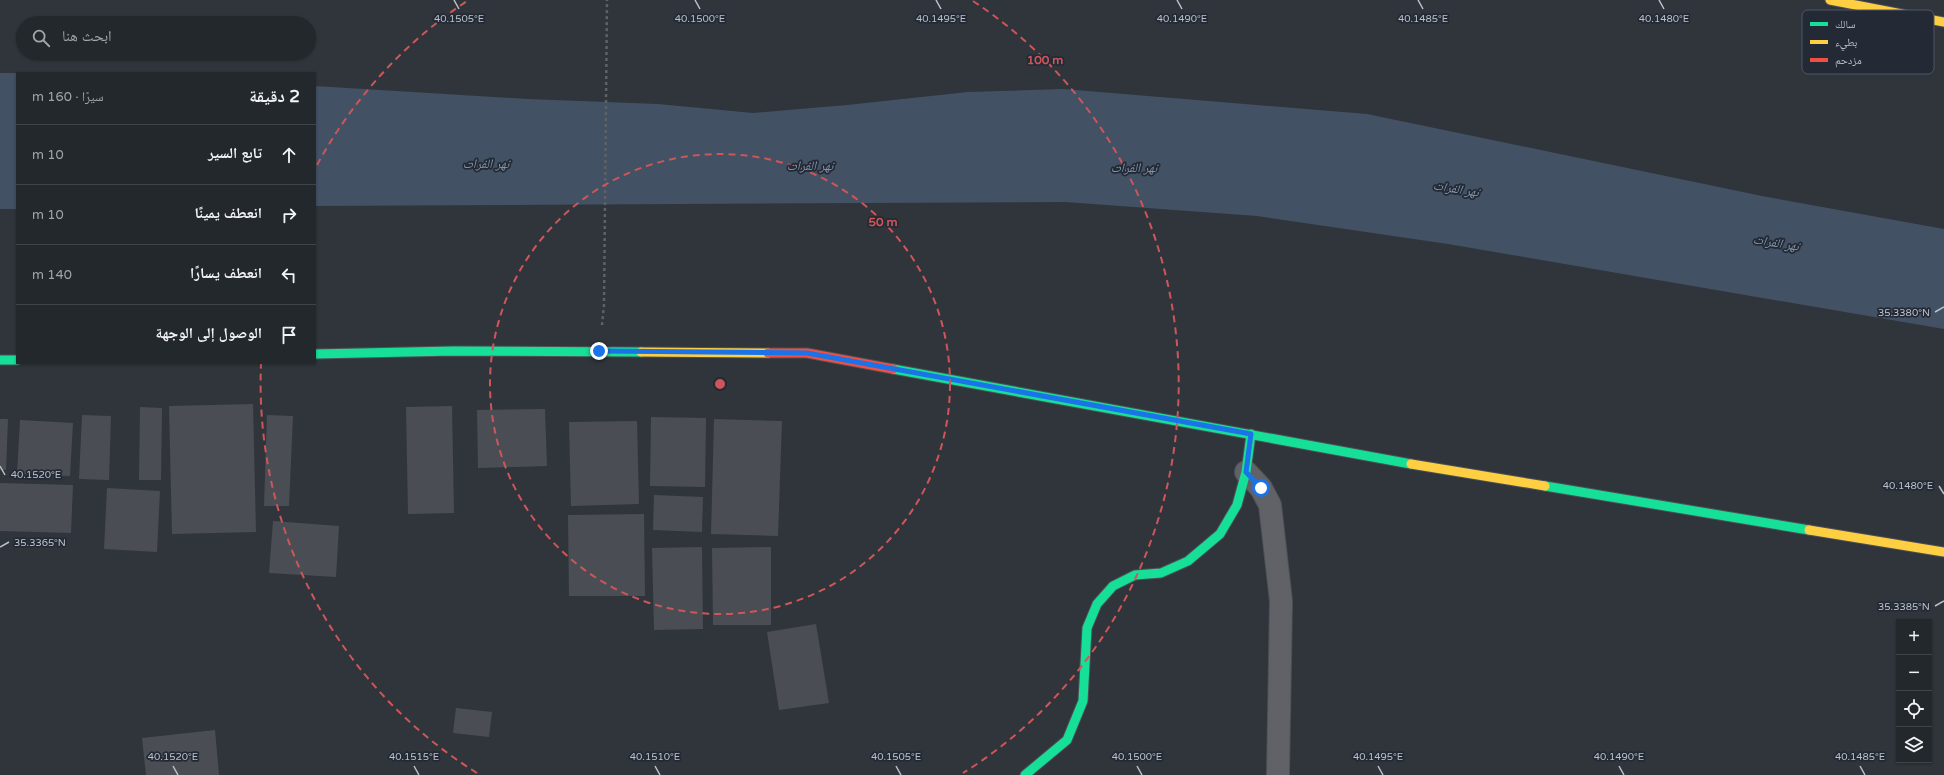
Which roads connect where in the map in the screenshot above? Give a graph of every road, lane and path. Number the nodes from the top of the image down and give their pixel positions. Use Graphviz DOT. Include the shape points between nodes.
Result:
graph roads {
  1 [pos="607,0"];
  2 [pos="1830,0"];
  3 [pos="1882,10"];
  4 [pos="1934,20"];
  5 [pos="1944,22"];
  6 [pos="604,306"];
  7 [pos="316,354"];
  8 [pos="0,360"];
  9 [pos="16,360"];
  10 [pos="1251,434"];
  11 [pos="1246,472"];
  12 [pos="1944,552"];
  13 [pos="1025,775"];
  14 [pos="1278,775"];
  1 -- 6 [label="path"];
  2 -- 3 [label="street"];
  4 -- 5 [label="street"];
  7 -- 10 [label="street" via="454,351 807,353"];
  8 -- 9 [label="street"];
  10 -- 11 [label="street"];
  10 -- 12 [label="street" via="1409,464"];
  11 -- 13 [label="street" via="1237,505 1220,534 1188,561 1161,573 1135,575 1113,586 1098,604 1087,628 1083,701 1067,740"];
  11 -- 14 [label="street" via="1261,488 1270,504 1282,601"];
}
